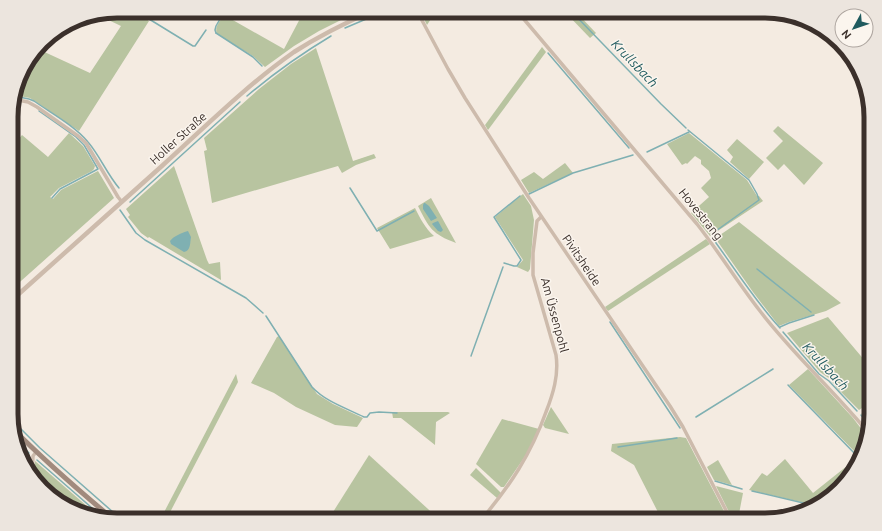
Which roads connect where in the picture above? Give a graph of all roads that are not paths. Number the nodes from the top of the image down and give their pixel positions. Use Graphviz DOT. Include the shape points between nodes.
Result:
graph roads {
  1 [pos="357,18"];
  2 [pos="421,18"];
  3 [pos="523,18"];
  4 [pos="20,100"];
  5 [pos="122,202"];
  6 [pos="541,217"];
  7 [pos="18,295"];
  8 [pos="863,426"];
  9 [pos="21,437"];
  10 [pos="36,452"];
  11 [pos="33,465"];
  12 [pos="105,512"];
  13 [pos="487,513"];
  14 [pos="728,513"];
  1 -- 5 [label="street, Holler Straße" via="296,51 273,68"];
  2 -- 6 [label="street, Pivitsheide" via="465,98"];
  3 -- 8 [label="street, Hovestrang" via="697,224 760,311"];
  4 -- 5 [label="street" via="37,107 86,143"];
  5 -- 7 [label="street, Holler Straße"];
  6 -- 13 [label="street, Am Üssenpohl" via="537,221 533,275 556,355 556,381 542,425 528,455"];
  6 -- 14 [label="street, Pivitsheide" via="673,411"];
  9 -- 10 [label="main road"];
  10 -- 11 [label="street"];
  10 -- 12 [label="main road"];
}
